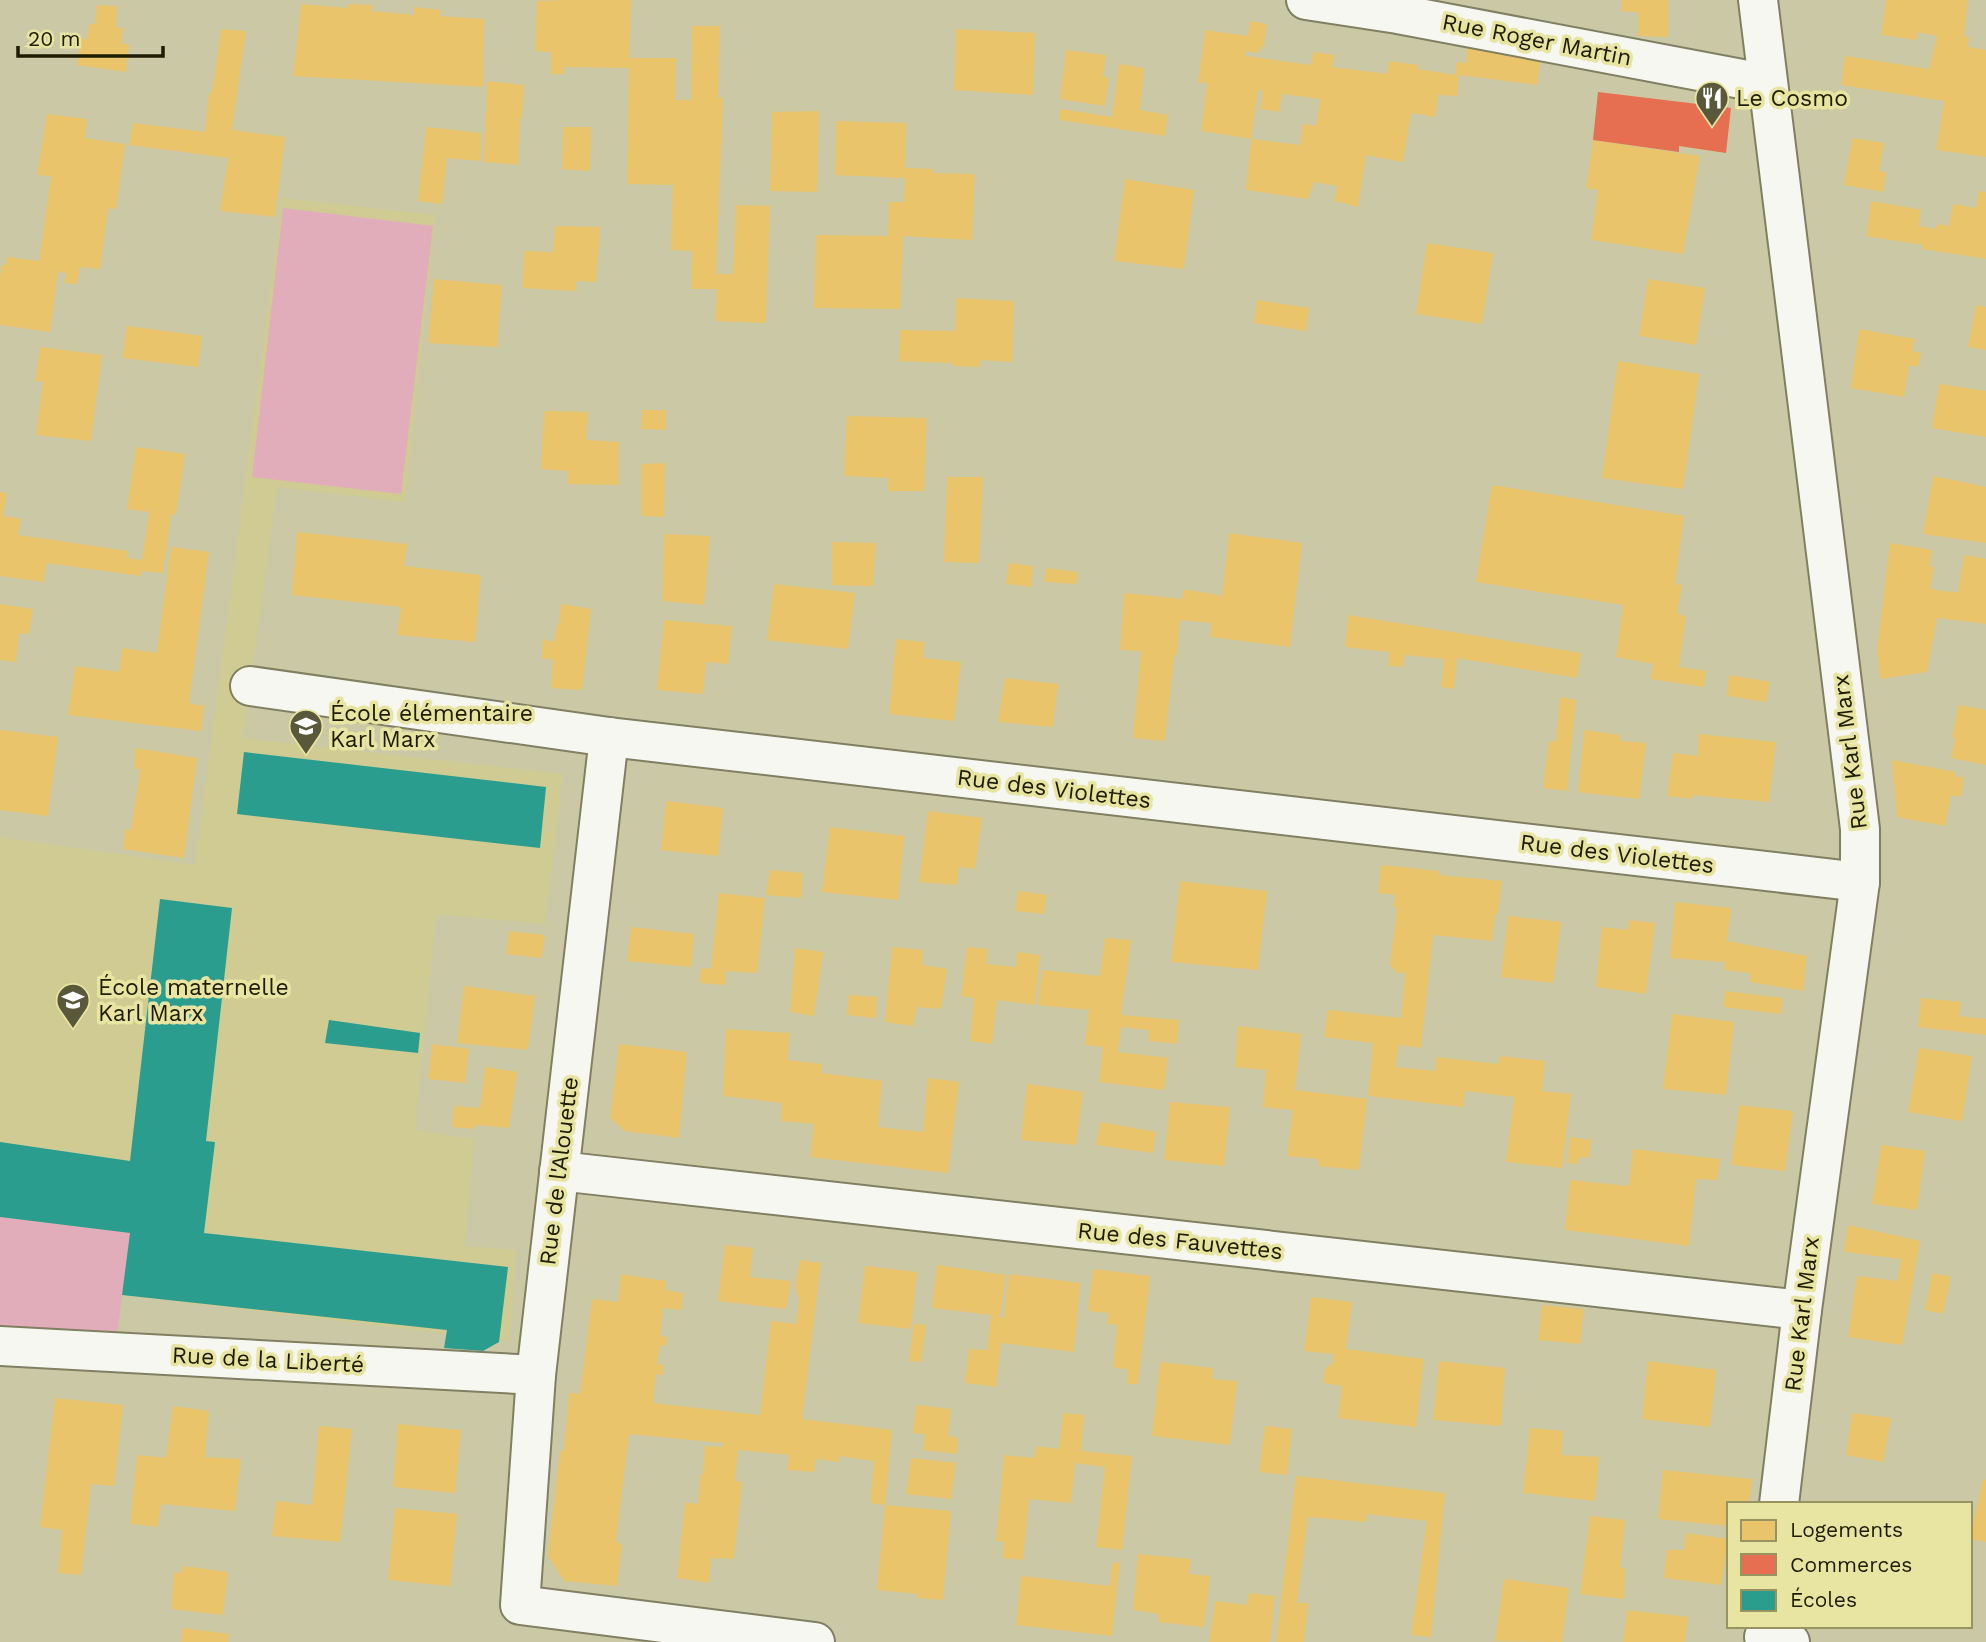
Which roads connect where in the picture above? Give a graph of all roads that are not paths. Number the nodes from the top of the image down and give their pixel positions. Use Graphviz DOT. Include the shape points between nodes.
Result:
graph roads {
  1 [pos="1307,0"];
  2 [pos="1758,0"];
  3 [pos="1398,7"];
  4 [pos="1768,83"];
  5 [pos="250,686"];
  6 [pos="609,737"];
  7 [pos="1860,882"];
  8 [pos="559,1171"];
  9 [pos="1802,1310"];
  10 [pos="0,1346"];
  11 [pos="536,1375"];
  12 [pos="1779,1502"];
  13 [pos="815,1642"];
  1 -- 3 [label="street, Rue Roger Martin"];
  2 -- 4 [label="street, Rue Karl Marx"];
  3 -- 4 [label="street, Rue Roger Martin"];
  4 -- 7 [label="street, Rue Karl Marx" via="1858,816"];
  5 -- 6 [label="street, Rue des Violettes"];
  6 -- 7 [label="street, Rue des Violettes"];
  6 -- 8 [label="street, Rue de l'Alouette"];
  7 -- 9 [label="street, Rue Karl Marx"];
  8 -- 9 [label="street, Rue des Fauvettes"];
  8 -- 11 [label="street, Rue de l'Alouette"];
  9 -- 12 [label="street, Rue Karl Marx"];
  10 -- 11 [label="street, Rue de la Liberté"];
  11 -- 13 [label="street, Rue de l'Alouette" via="520,1605"];
}
